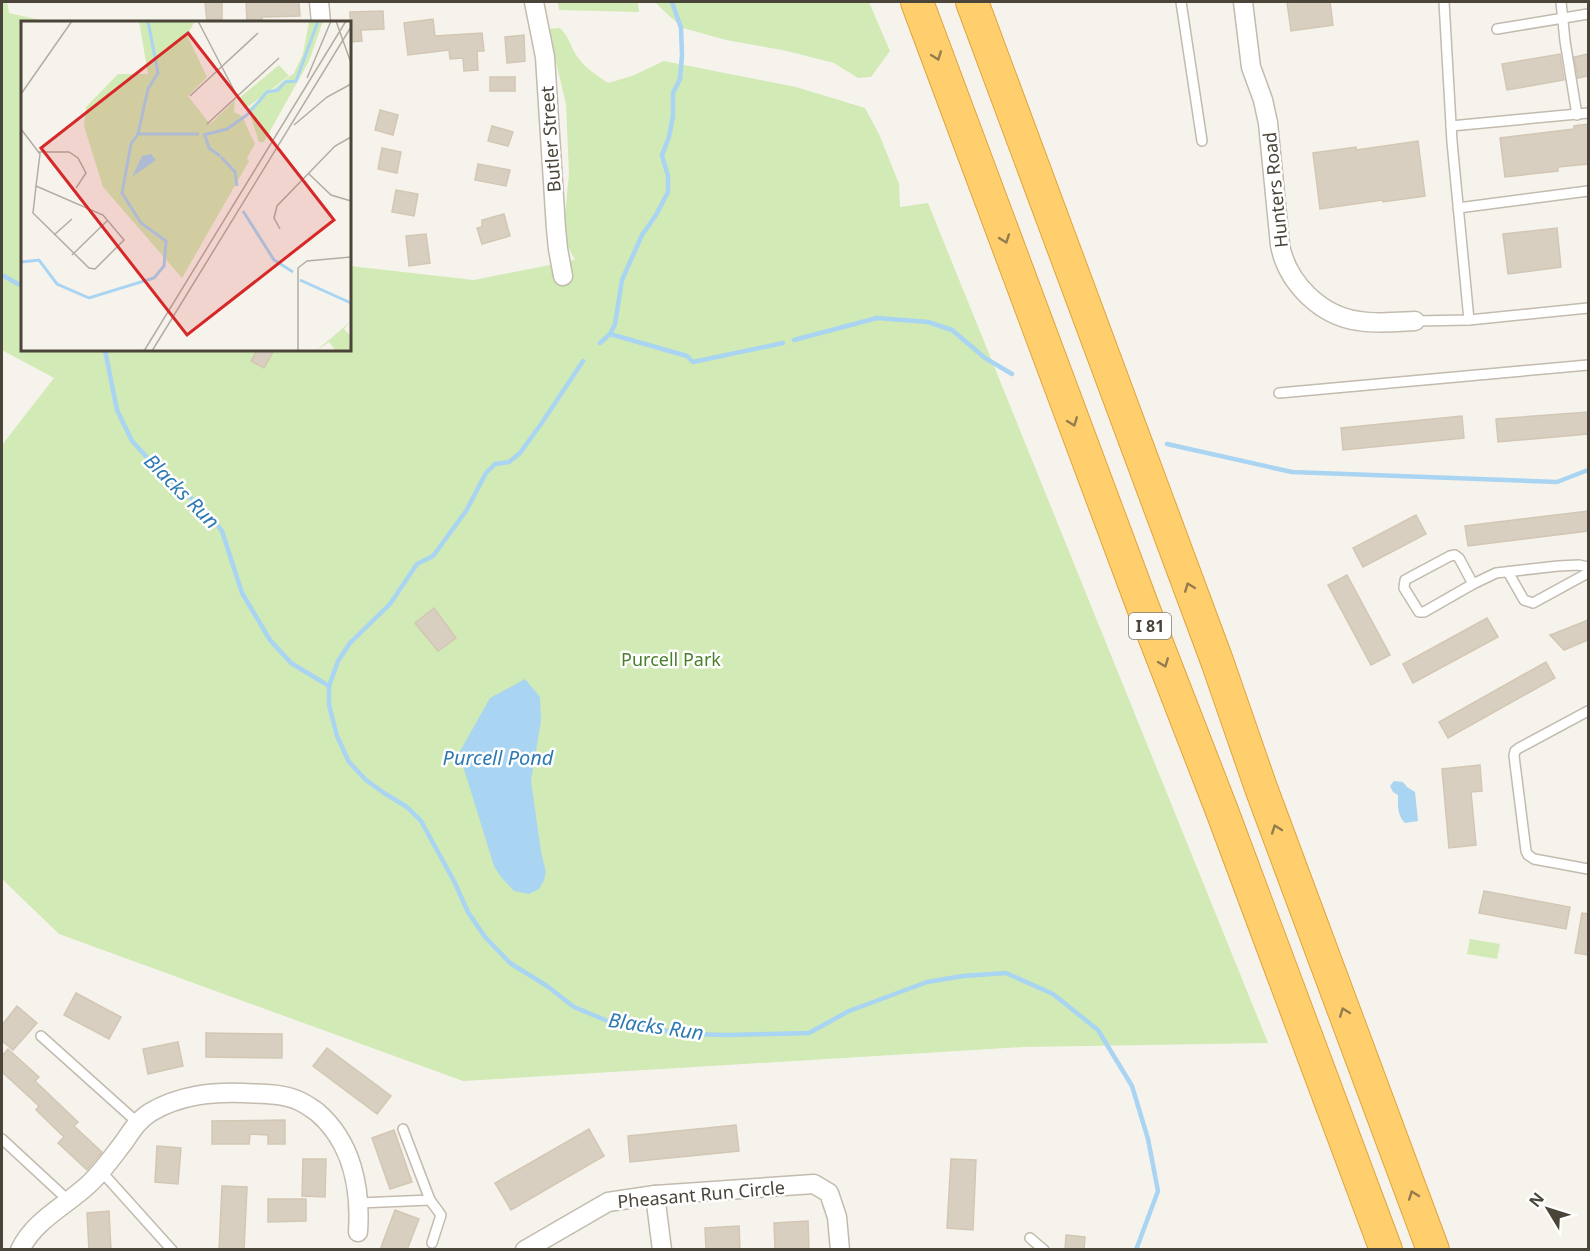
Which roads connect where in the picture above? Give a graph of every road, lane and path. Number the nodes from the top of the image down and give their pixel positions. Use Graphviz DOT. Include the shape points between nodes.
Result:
graph roads {
  1 [pos="319,2"];
  2 [pos="532,2"];
  3 [pos="917,2"];
  4 [pos="972,2"];
  5 [pos="1181,2"];
  6 [pos="1242,2"];
  7 [pos="1444,2"];
  8 [pos="1561,2"];
  9 [pos="1588,14"];
  10 [pos="1563,18"];
  11 [pos="321,21"];
  12 [pos="1497,29"];
  13 [pos="1588,113"];
  14 [pos="1576,115"];
  15 [pos="1451,126"];
  16 [pos="1202,141"];
  17 [pos="1588,191"];
  18 [pos="1458,208"];
  19 [pos="563,276"];
  20 [pos="1588,308"];
  21 [pos="1469,320"];
  22 [pos="1415,321"];
  23 [pos="1588,365"];
  24 [pos="1279,393"];
  25 [pos="1588,567"];
  26 [pos="1508,572"];
  27 [pos="1588,573"];
  28 [pos="1473,584"];
  29 [pos="1588,711"];
  30 [pos="1588,869"];
  31 [pos="41,1036"];
  32 [pos="138,1123"];
  33 [pos="403,1129"];
  34 [pos="2,1139"];
  35 [pos="101,1171"];
  36 [pos="656,1195"];
  37 [pos="430,1200"];
  38 [pos="69,1201"];
  39 [pos="358,1203"];
  40 [pos="358,1232"];
  41 [pos="1030,1238"];
  42 [pos="432,1243"];
  43 [pos="20,1250"];
  44 [pos="172,1250"];
  45 [pos="525,1250"];
  46 [pos="662,1250"];
  47 [pos="840,1250"];
  48 [pos="1044,1250"];
  49 [pos="1386,1250"];
  50 [pos="1433,1250"];
  1 -- 11 [label="street"];
  2 -- 19 [label="street, Butler Street" via="545,57 556,229"];
  3 -- 49 [label="highway, I 81, one-way"];
  50 -- 4 [label="highway, I 81, one-way"];
  5 -- 16 [label="lane"];
  6 -- 22 [label="street, Hunters Road" via="1251,67 1268,123 1280,245 1288,270 1310,297 1336,314 1358,321"];
  7 -- 15 [label="lane"];
  8 -- 10 [label="lane"];
  9 -- 10 [label="lane"];
  10 -- 12 [label="lane"];
  10 -- 14 [label="lane"];
  13 -- 14 [label="lane"];
  14 -- 15 [label="lane"];
  15 -- 18 [label="lane"];
  17 -- 18 [label="lane"];
  18 -- 21 [label="lane"];
  20 -- 21 [label="lane"];
  21 -- 22 [label="lane"];
  23 -- 24 [label="lane"];
  25 -- 26 [label="lane"];
  26 -- 27 [label="lane" via="1524,600 1533,603"];
  26 -- 28 [label="lane"];
  28 -- 28 [label="lane" via="1421,613 1404,586 1408,578 1452,555 1459,558"];
  29 -- 30 [label="lane" via="1519,748 1514,756 1528,855"];
  31 -- 32 [label="lane"];
  32 -- 35 [label="street"];
  32 -- 39 [label="street" via="170,1103 207,1094 268,1094 295,1099 321,1116 339,1137 353,1169"];
  33 -- 37 [label="lane"];
  34 -- 38 [label="lane"];
  35 -- 38 [label="street"];
  35 -- 44 [label="lane"];
  36 -- 45 [label="street, Pheasant Run Circle" via="608,1202"];
  36 -- 46 [label="street"];
  36 -- 47 [label="street, Pheasant Run Circle" via="814,1184 829,1192 837,1217"];
  37 -- 39 [label="lane"];
  37 -- 42 [label="lane" via="441,1215"];
  38 -- 43 [label="street" via="35,1228"];
  39 -- 40 [label="street"];
  41 -- 48 [label="lane"];
}
